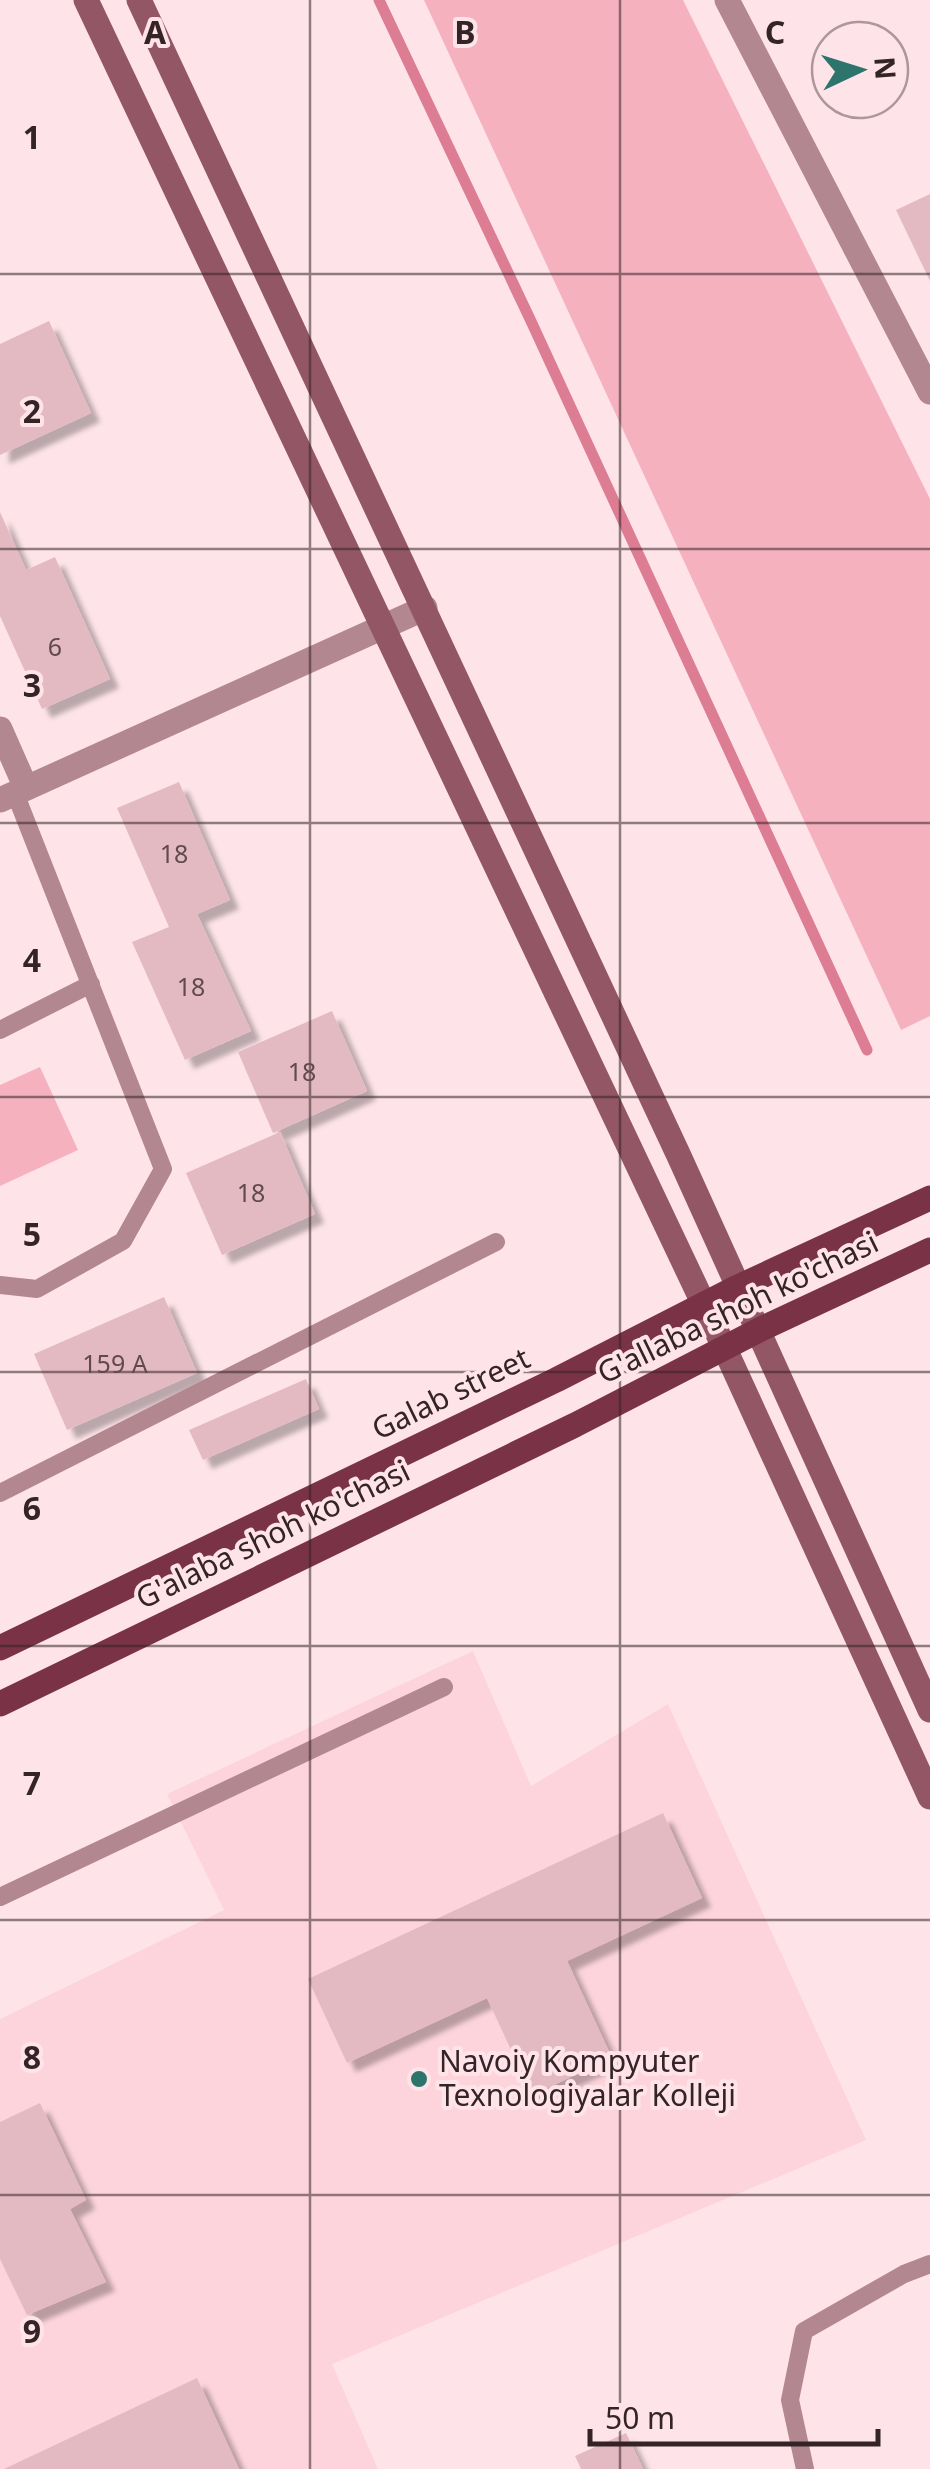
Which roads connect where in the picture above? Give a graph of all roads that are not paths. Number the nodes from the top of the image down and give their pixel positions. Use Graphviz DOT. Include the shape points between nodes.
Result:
graph roads {
  1 [pos="86,0"];
  2 [pos="139,0"];
  3 [pos="726,0"];
  4 [pos="930,392"];
  5 [pos="424,608"];
  6 [pos="384,628"];
  7 [pos="0,729"];
  8 [pos="14,794"];
  9 [pos="91,984"];
  10 [pos="0,1030"];
  11 [pos="930,1198"];
  12 [pos="496,1242"];
  13 [pos="930,1250"];
  14 [pos="0,1285"];
  15 [pos="738,1287"];
  16 [pos="704,1305"];
  17 [pos="759,1330"];
  18 [pos="724,1347"];
  19 [pos="575,1425"];
  20 [pos="0,1493"];
  21 [pos="0,1648"];
  22 [pos="444,1687"];
  23 [pos="0,1704"];
  24 [pos="930,1710"];
  25 [pos="930,1797"];
  26 [pos="0,1897"];
  27 [pos="930,2264"];
  28 [pos="805,2469"];
  1 -- 6 [label="main road"];
  2 -- 5 [label="main road"];
  3 -- 4 [label="street"];
  5 -- 6 [label="street"];
  5 -- 15 [label="main road"];
  6 -- 8 [label="street"];
  6 -- 16 [label="main road"];
  7 -- 8 [label="street"];
  8 -- 9 [label="lane"];
  9 -- 10 [label="lane"];
  9 -- 14 [label="lane" via="163,1169 123,1241 37,1289"];
  11 -- 15 [label="main road, Galab street"];
  12 -- 20 [label="lane"];
  13 -- 17 [label="main road, G'allaba shoh ko'chasi"];
  15 -- 16 [label="main road, Galab street"];
  15 -- 17 [label="main road"];
  16 -- 18 [label="main road"];
  16 -- 21 [label="main road, Galab street"];
  17 -- 18 [label="main road, G'allaba shoh ko'chasi"];
  17 -- 24 [label="main road"];
  18 -- 19 [label="main road, G'allaba shoh ko'chasi"];
  18 -- 25 [label="main road"];
  19 -- 23 [label="main road, G'alaba shoh ko'chasi"];
  22 -- 26 [label="lane"];
  27 -- 28 [label="lane" via="804,2331 790,2400"];
}
